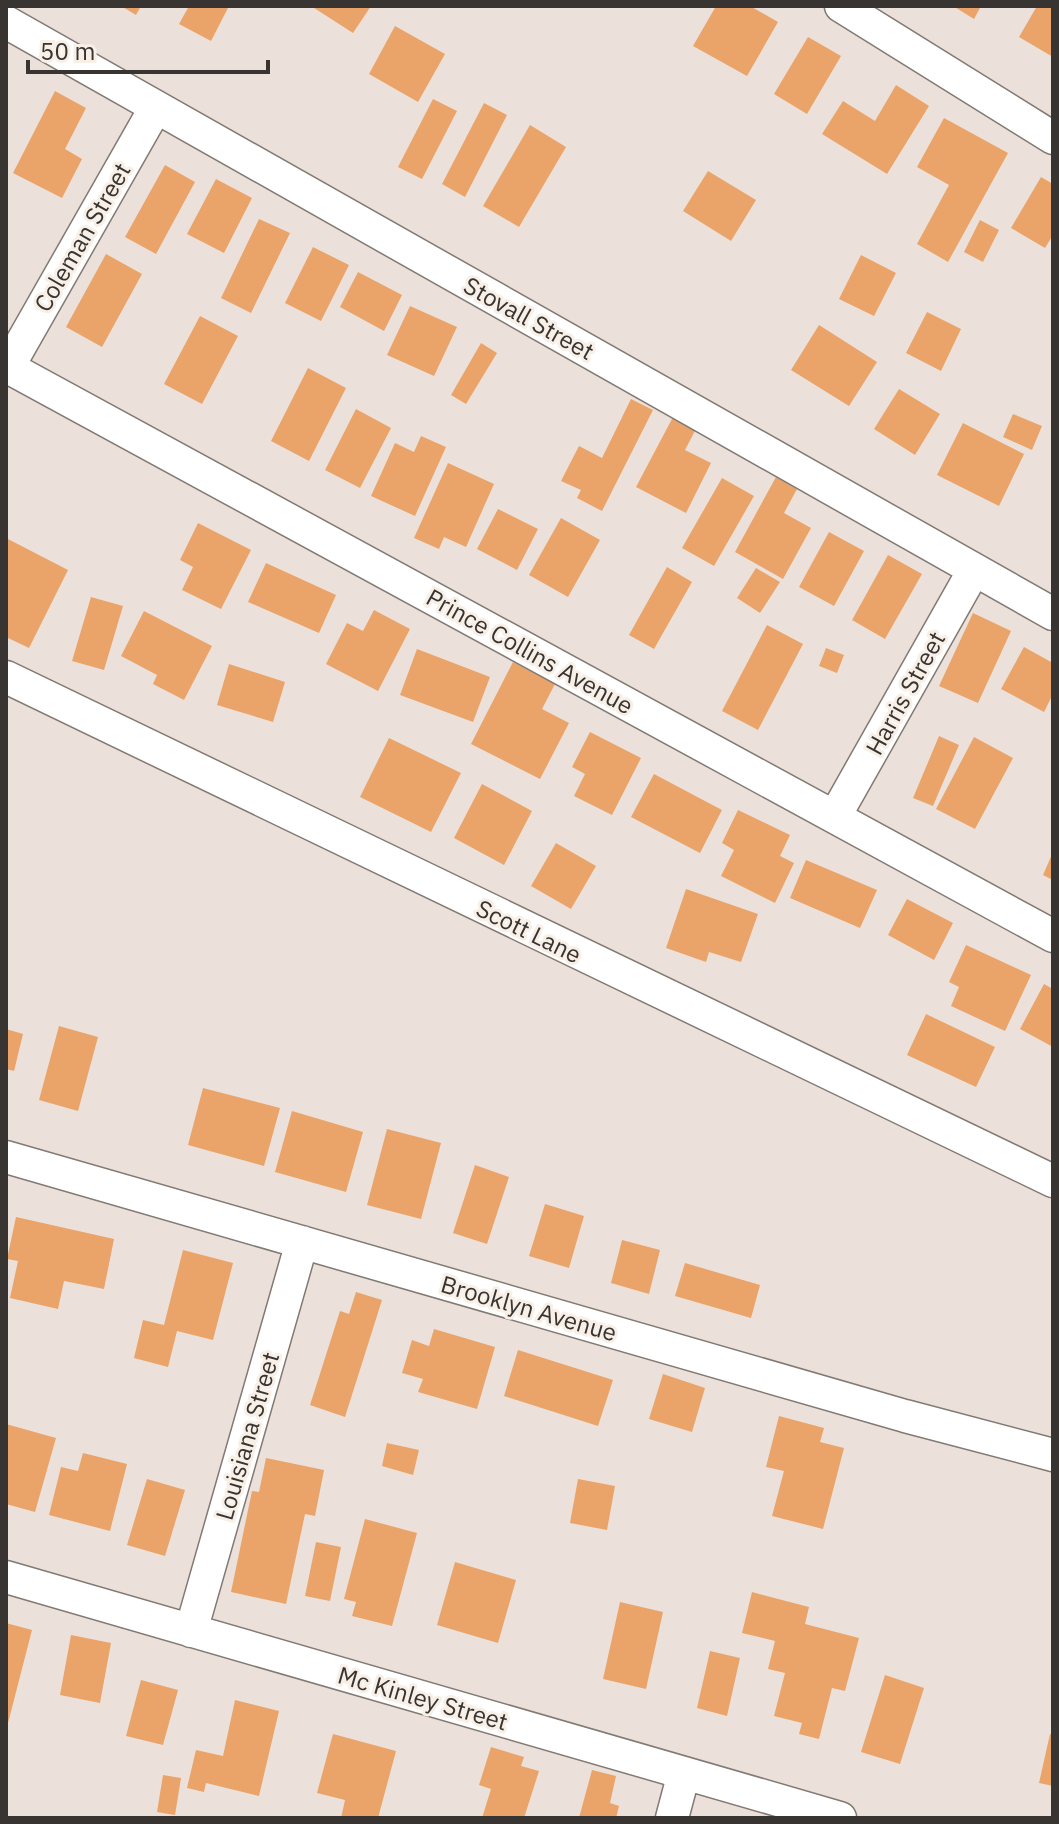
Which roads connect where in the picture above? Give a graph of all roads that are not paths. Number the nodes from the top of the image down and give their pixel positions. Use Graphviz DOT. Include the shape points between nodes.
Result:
graph roads {
  1 [pos="841,6"];
  2 [pos="6,22"];
  3 [pos="156,107"];
  4 [pos="1053,138"];
  5 [pos="7,366"];
  6 [pos="974,570"];
  7 [pos="1053,614"];
  8 [pos="6,677"];
  9 [pos="835,816"];
  10 [pos="1053,936"];
  11 [pos="6,1157"];
  12 [pos="1053,1181"];
  13 [pos="302,1242"];
  14 [pos="1053,1455"];
  15 [pos="6,1577"];
  16 [pos="191,1631"];
  17 [pos="684,1773"];
  18 [pos="672,1818"];
  19 [pos="840,1818"];
  1 -- 4 [label="street"];
  2 -- 3 [label="street, Stovall Street"];
  3 -- 5 [label="street, Coleman Street"];
  3 -- 6 [label="street, Stovall Street"];
  5 -- 9 [label="street, Prince Collins Avenue"];
  6 -- 7 [label="street, Stovall Street"];
  6 -- 9 [label="street, Harris Street"];
  8 -- 12 [label="street, Scott Lane"];
  9 -- 10 [label="street, Prince Collins Avenue"];
  11 -- 13 [label="street, Brooklyn Avenue"];
  13 -- 14 [label="street, Brooklyn Avenue"];
  13 -- 16 [label="street, Louisiana Street"];
  15 -- 16 [label="street, Mc Kinley Street"];
  16 -- 17 [label="street, Mc Kinley Street"];
  17 -- 18 [label="street"];
  17 -- 19 [label="street, Mc Kinley Street"];
}
